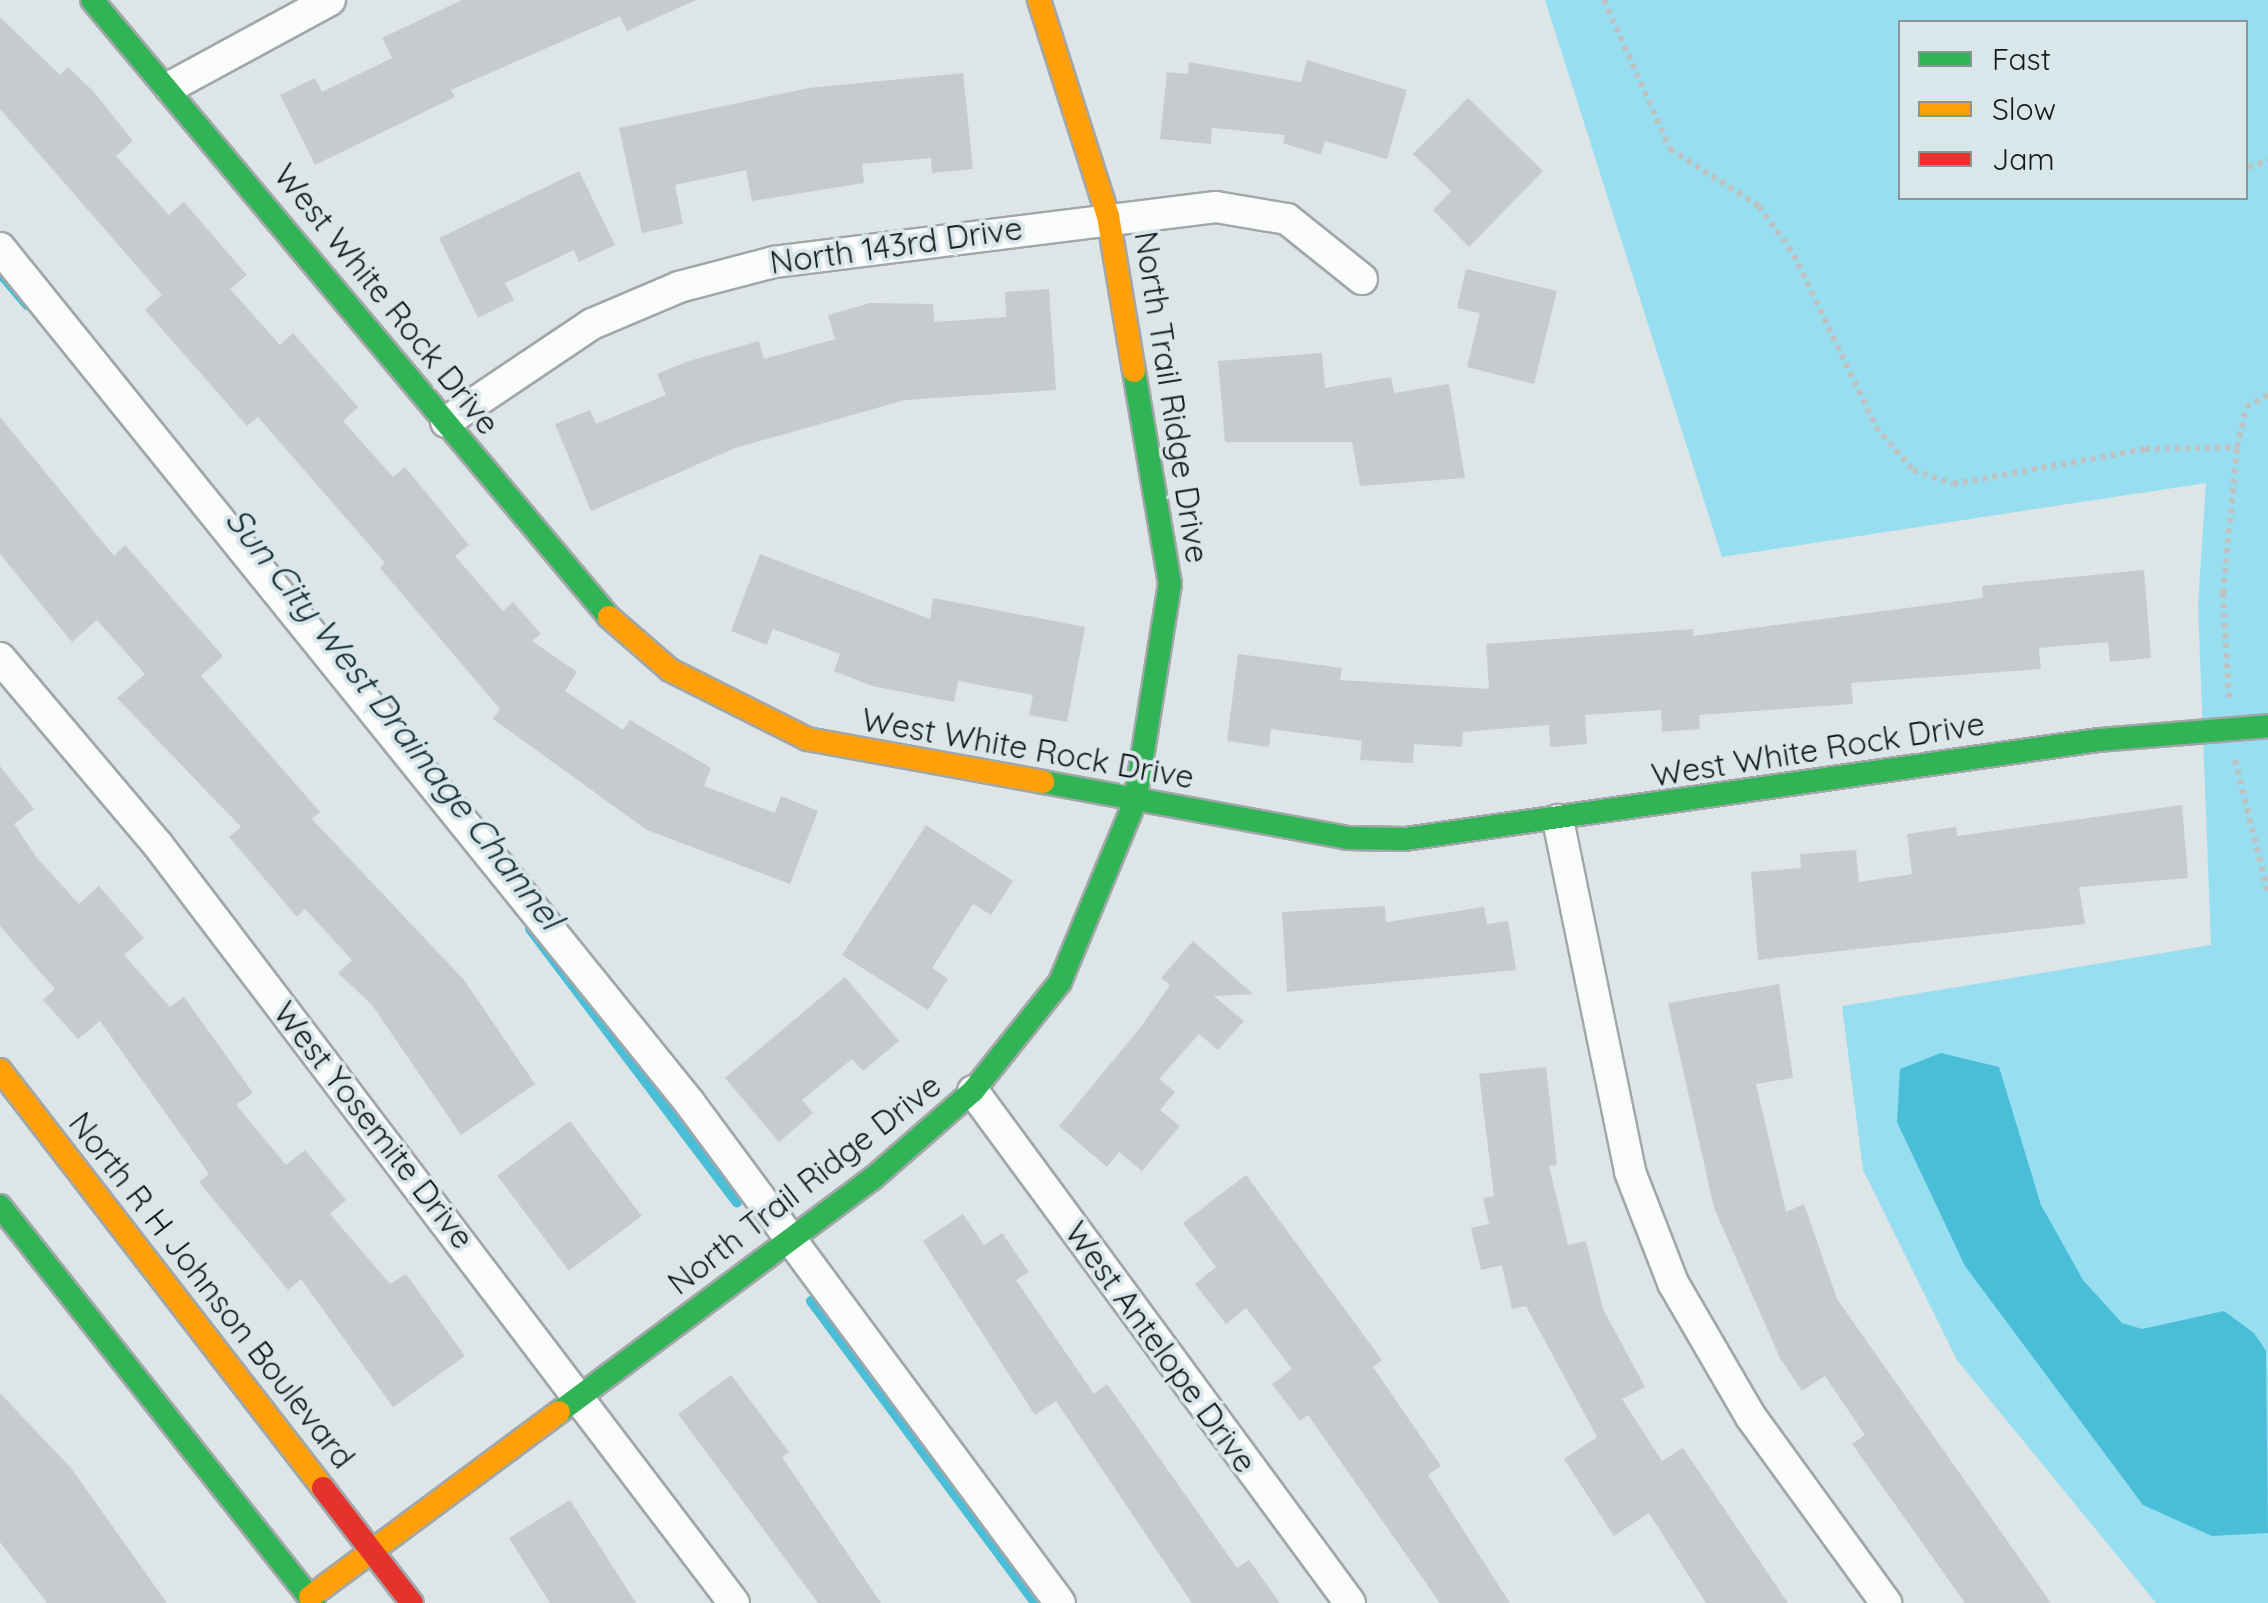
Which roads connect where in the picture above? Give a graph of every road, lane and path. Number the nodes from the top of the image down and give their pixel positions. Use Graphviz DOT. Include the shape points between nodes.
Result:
graph roads {
  1 [pos="92,0"];
  2 [pos="330,0"];
  3 [pos="1039,0"];
  4 [pos="1604,0"];
  5 [pos="170,88"];
  6 [pos="2268,161"];
  7 [pos="2248,167"];
  8 [pos="1108,216"];
  9 [pos="0,248"];
  10 [pos="1362,279"];
  11 [pos="2268,394"];
  12 [pos="446,422"];
  13 [pos="2237,447"];
  14 [pos="0,658"];
  15 [pos="2231,724"];
  16 [pos="2268,726"];
  17 [pos="1134,802"];
  18 [pos="1558,820"];
  19 [pos="2268,893"];
  20 [pos="0,1070"];
  21 [pos="973,1092"];
  22 [pos="0,1206"];
  23 [pos="790,1240"];
  24 [pos="584,1398"];
  25 [pos="372,1549"];
  26 [pos="308,1601"];
  27 [pos="412,1603"];
  28 [pos="734,1603"];
  29 [pos="1060,1603"];
  30 [pos="1350,1603"];
  31 [pos="1886,1603"];
  1 -- 5 [label="street, West White Rock Drive"];
  2 -- 5 [label="street"];
  3 -- 8 [label="street, North Trail Ridge Drive"];
  4 -- 13 [label="path" via="1670,149 1759,206 1794,256 1876,427 1913,470 1954,484 2145,449"];
  5 -- 12 [label="street, West White Rock Drive"];
  6 -- 7 [label="path"];
  8 -- 10 [label="street, North 143rd Drive" via="1250,208 1323,240"];
  8 -- 12 [label="street, North 143rd Drive" via="774,262 694,282 592,324"];
  8 -- 17 [label="street, North Trail Ridge Drive" via="1170,584"];
  9 -- 23 [label="street" via="439,783"];
  11 -- 13 [label="path" via="2246,406"];
  12 -- 17 [label="street, West White Rock Drive" via="593,603 721,701 823,744"];
  13 -- 15 [label="path" via="2222,594"];
  14 -- 24 [label="street, West Yosemite Drive" via="158,846"];
  15 -- 16 [label="street, West White Rock Drive"];
  15 -- 18 [label="street, West White Rock Drive"];
  15 -- 19 [label="path"];
  17 -- 18 [label="street, West White Rock Drive" via="1346,838"];
  17 -- 21 [label="street, North Trail Ridge Drive" via="1060,982"];
  18 -- 31 [label="street" via="1630,1172 1672,1283 1751,1417"];
  20 -- 25 [label="street, North R H Johnson Boulevard"];
  21 -- 23 [label="street, North Trail Ridge Drive"];
  21 -- 30 [label="street, West Antelope Drive"];
  22 -- 26 [label="street"];
  23 -- 24 [label="street, North Trail Ridge Drive"];
  23 -- 29 [label="street"];
  24 -- 25 [label="street, North Trail Ridge Drive"];
  24 -- 28 [label="street, West Yosemite Drive"];
  25 -- 26 [label="street, North Trail Ridge Drive"];
  25 -- 27 [label="street, North R H Johnson Boulevard"];
}
